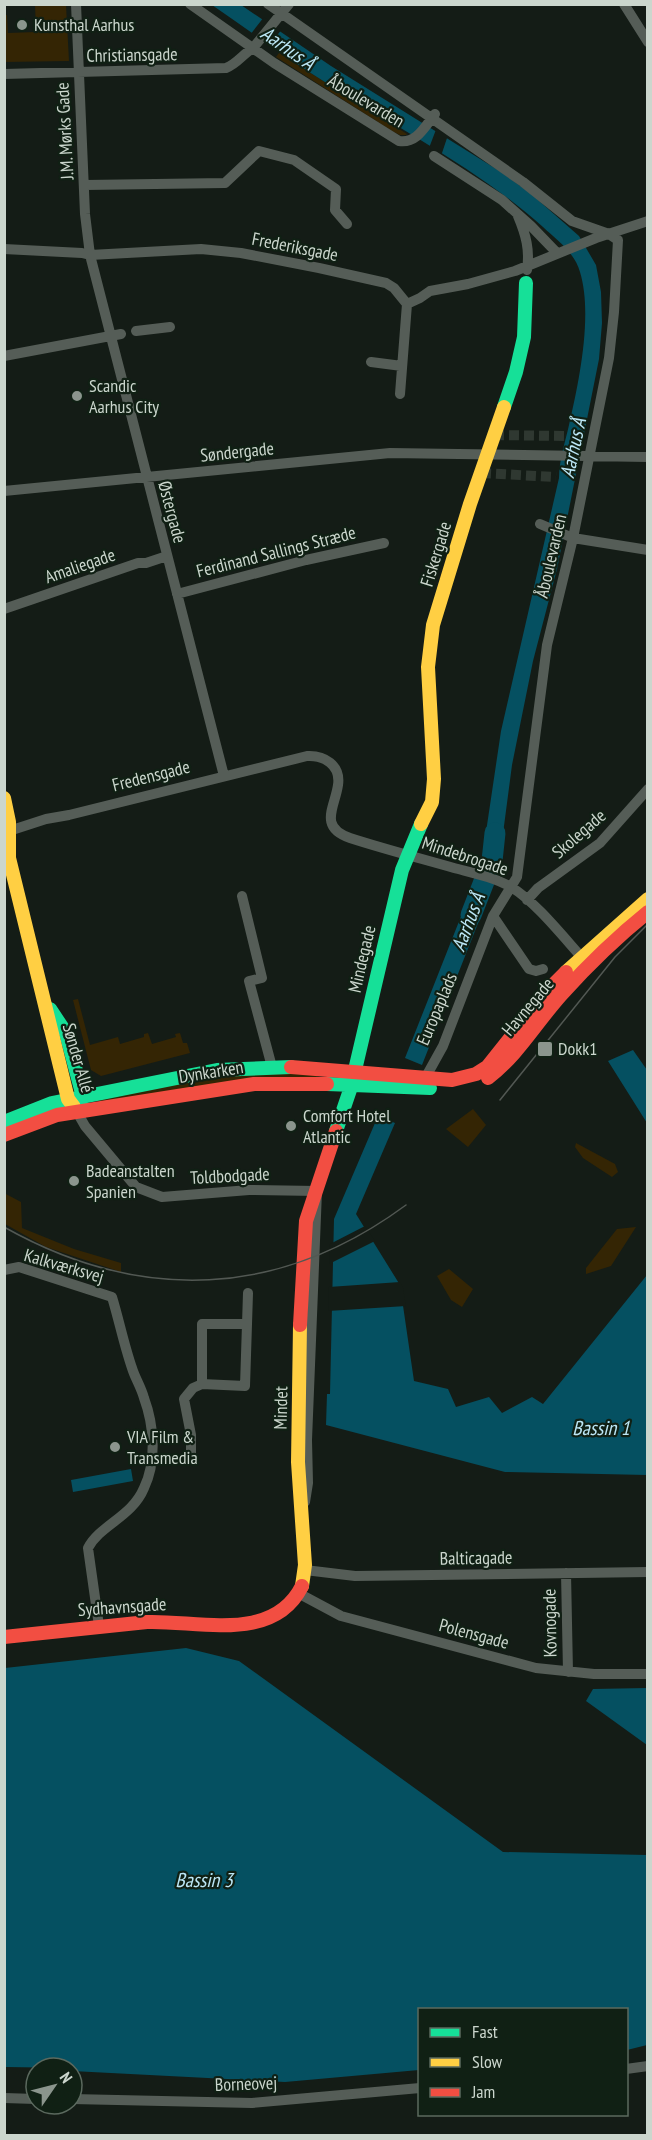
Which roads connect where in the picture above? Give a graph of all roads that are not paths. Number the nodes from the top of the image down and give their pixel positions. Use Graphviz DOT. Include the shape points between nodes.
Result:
graph roads {
  1 [pos="76,4"];
  2 [pos="190,4"];
  3 [pos="268,4"];
  4 [pos="289,4"];
  5 [pos="624,4"];
  6 [pos="279,17"];
  7 [pos="648,42"];
  8 [pos="256,45"];
  9 [pos="79,72"];
  10 [pos="4,74"];
  11 [pos="432,118"];
  12 [pos="434,156"];
  13 [pos="85,185"];
  14 [pos="517,213"];
  15 [pos="648,221"];
  16 [pos="347,224"];
  17 [pos="609,234"];
  18 [pos="4,249"];
  19 [pos="558,253"];
  20 [pos="90,255"];
  21 [pos="528,267"];
  22 [pos="526,283"];
  23 [pos="407,304"];
  24 [pos="170,327"];
  25 [pos="136,331"];
  26 [pos="116,335"];
  27 [pos="4,356"];
  28 [pos="371,362"];
  29 [pos="402,366"];
  30 [pos="400,394"];
  31 [pos="648,457"];
  32 [pos="146,477"];
  33 [pos="4,491"];
  34 [pos="544,525"];
  35 [pos="571,536"];
  36 [pos="384,543"];
  37 [pos="648,550"];
  38 [pos="167,556"];
  39 [pos="177,594"];
  40 [pos="4,609"];
  41 [pos="307,756"];
  42 [pos="224,776"];
  43 [pos="648,789"];
  44 [pos="4,798"];
  45 [pos="7,832"];
  46 [pos="407,855"];
  47 [pos="511,887"];
  48 [pos="242,896"];
  49 [pos="648,899"];
  50 [pos="527,900"];
  51 [pos="648,912"];
  52 [pos="493,916"];
  53 [pos="585,961"];
  54 [pos="543,969"];
  55 [pos="44,1000"];
  56 [pos="272,1067"];
  57 [pos="353,1072"];
  58 [pos="351,1087"];
  59 [pos="421,1087"];
  60 [pos="83,1097"];
  61 [pos="68,1099"];
  62 [pos="77,1112"];
  63 [pos="4,1122"];
  64 [pos="4,1135"];
  65 [pos="317,1191"];
  66 [pos="4,1270"];
  67 [pos="248,1293"];
  68 [pos="247,1324"];
  69 [pos="202,1384"];
  70 [pos="191,1458"];
  71 [pos="305,1570"];
  72 [pos="648,1572"];
  73 [pos="566,1573"];
  74 [pos="298,1593"];
  75 [pos="243,1625"];
  76 [pos="99,1626"];
  77 [pos="4,1637"];
  78 [pos="568,1672"];
  79 [pos="648,1674"];
  80 [pos="648,2066"];
  81 [pos="628,2069"];
  82 [pos="418,2088"];
  83 [pos="4,2098"];
  84 [pos="24,2099"];
  85 [pos="84,2099"];
  1 -- 9 [label="street, J.M. Mørks Gade"];
  2 -- 8 [label="street, Åboulevarden"];
  3 -- 6 [label="street, Åboulevarden"];
  4 -- 6 [label="street, Christiansgade"];
  5 -- 7 [label="street"];
  6 -- 8 [label="street, Christiansgade"];
  6 -- 11 [label="street, Åboulevarden"];
  8 -- 9 [label="street, Christiansgade" via="234,65 221,69"];
  8 -- 11 [label="street, Åboulevarden" via="333,101 399,141 415,139"];
  9 -- 10 [label="street, Christiansgade"];
  9 -- 13 [label="street, J.M. Mørks Gade"];
  11 -- 17 [label="street, Åboulevarden" via="572,221"];
  12 -- 14 [label="street"];
  13 -- 16 [label="street" via="225,183 260,151 294,160 336,189 335,210"];
  13 -- 20 [label="street, J.M. Mørks Gade"];
  14 -- 19 [label="street"];
  14 -- 21 [label="street, Fiskergade" via="526,236"];
  15 -- 17 [label="street"];
  17 -- 19 [label="street"];
  17 -- 35 [label="street, Åboulevarden" via="618,240 614,312 604,387"];
  18 -- 20 [label="street, Frederiksgade"];
  19 -- 21 [label="street"];
  20 -- 23 [label="street, Frederiksgade" via="201,249 241,253 386,284"];
  20 -- 26 [label="street, Østergade"];
  21 -- 22 [label="street, Fiskergade"];
  21 -- 23 [label="street" via="430,291"];
  22 -- 46 [label="street, Fiskergade" via="524,337 516,372 433,626 428,667 434,791"];
  23 -- 29 [label="street"];
  24 -- 25 [label="street"];
  26 -- 27 [label="street"];
  26 -- 32 [label="street, Østergade"];
  28 -- 29 [label="street"];
  29 -- 30 [label="street"];
  31 -- 32 [label="street, Søndergade" via="390,453"];
  32 -- 33 [label="street, Søndergade"];
  32 -- 38 [label="street, Østergade"];
  34 -- 35 [label="street"];
  35 -- 37 [label="street"];
  35 -- 47 [label="street, Åboulevarden" via="547,645 517,877"];
  36 -- 39 [label="street, Ferdinand Sallings Stræde"];
  38 -- 39 [label="street, Østergade"];
  38 -- 40 [label="street, Amaliegade"];
  39 -- 42 [label="street, Østergade"];
  41 -- 42 [label="street, Fredensgade"];
  41 -- 46 [label="street, Mindebrogade" via="327,759 336,771 338,784 330,815 337,832"];
  42 -- 45 [label="street, Fredensgade"];
  43 -- 50 [label="street, Skolegade" via="600,843"];
  44 -- 45 [label="street, Sønder Allé" via="9,816"];
  45 -- 55 [label="street, Sønder Allé" via="9,858"];
  46 -- 47 [label="street, Mindebrogade"];
  46 -- 57 [label="street, Mindegade"];
  47 -- 50 [label="street, Mindebrogade"];
  47 -- 52 [label="street, Europaplads"];
  48 -- 56 [label="street" via="262,978 249,981"];
  49 -- 53 [label="street, Havnegade"];
  50 -- 53 [label="street, Mindebrogade"];
  51 -- 53 [label="street, Havnegade"];
  52 -- 54 [label="street" via="529,969"];
  52 -- 59 [label="street, Europaplads" via="443,1046"];
  53 -- 59 [label="street, Havnegade" via="551,987 487,1067 465,1078"];
  55 -- 60 [label="street, Sønder Allé" via="66,1033"];
  55 -- 61 [label="street, Sønder Allé"];
  56 -- 57 [label="street"];
  56 -- 60 [label="street, Dynkarken" via="212,1071"];
  57 -- 58 [label="street, Mindegade"];
  57 -- 59 [label="street"];
  58 -- 59 [label="street"];
  58 -- 62 [label="street, Dynkarken" via="254,1084"];
  58 -- 65 [label="street"];
  60 -- 61 [label="street, Dynkarken"];
  60 -- 62 [label="street, Sønder Allé"];
  61 -- 62 [label="street, Sønder Allé"];
  61 -- 63 [label="street, Dynkarken"];
  62 -- 64 [label="street, Dynkarken" via="57,1115"];
  62 -- 65 [label="street, Toldbodgade" via="136,1187 162,1197 249,1190"];
  65 -- 71 [label="street, Mindet" via="304,1235 307,1300 298,1483"];
  66 -- 76 [label="street, Kalkværksvej" via="19,1267 112,1297 132,1369 145,1398 152,1430 151,1467 144,1489 132,1508 92,1540 88,1548"];
  67 -- 68 [label="street"];
  68 -- 69 [label="street" via="245,1386"];
  68 -- 69 [label="street" via="202,1323"];
  69 -- 70 [label="street" via="184,1399"];
  71 -- 73 [label="street, Balticagade" via="355,1576"];
  71 -- 74 [label="street, Mindet"];
  72 -- 73 [label="street, Balticagade"];
  73 -- 78 [label="street, Kovnogade"];
  74 -- 75 [label="street, Mindet" via="277,1614"];
  74 -- 78 [label="street, Polensgade" via="341,1616 536,1668"];
  75 -- 76 [label="street, Sydhavnsgade" via="169,1621"];
  76 -- 77 [label="street, Sydhavnsgade"];
  78 -- 79 [label="street, Polensgade"];
  80 -- 81 [label="street"];
  82 -- 85 [label="street, Borneovej" via="252,2103"];
  83 -- 84 [label="street"];
}
